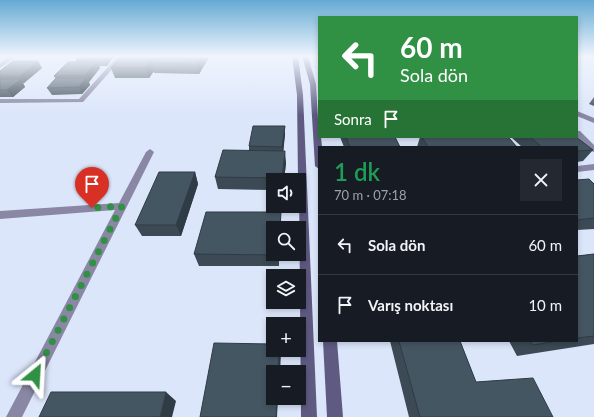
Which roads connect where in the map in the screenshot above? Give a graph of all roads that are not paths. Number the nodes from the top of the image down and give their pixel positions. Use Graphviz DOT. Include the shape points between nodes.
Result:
graph roads {
  1 [pos="104,75"];
  2 [pos="297,75"];
  3 [pos="316,84"];
  4 [pos="0,102"];
  5 [pos="578,113"];
  6 [pos="594,121"];
  7 [pos="578,134"];
  8 [pos="318,146"];
  9 [pos="594,149"];
  10 [pos="150,152"];
  11 [pos="594,168"];
  12 [pos="578,169"];
  13 [pos="122,206"];
  14 [pos="0,215"];
  15 [pos="330,342"];
  16 [pos="14,417"];
  17 [pos="309,417"];
  18 [pos="335,417"];
  1 -- 4 [label="street" via="81,101"];
  2 -- 17 [label="street"];
  3 -- 8 [label="street"];
  5 -- 6 [label="street"];
  7 -- 9 [label="street"];
  10 -- 13 [label="street"];
  11 -- 12 [label="street"];
  13 -- 14 [label="street"];
  13 -- 16 [label="street"];
  15 -- 18 [label="street"];
}
